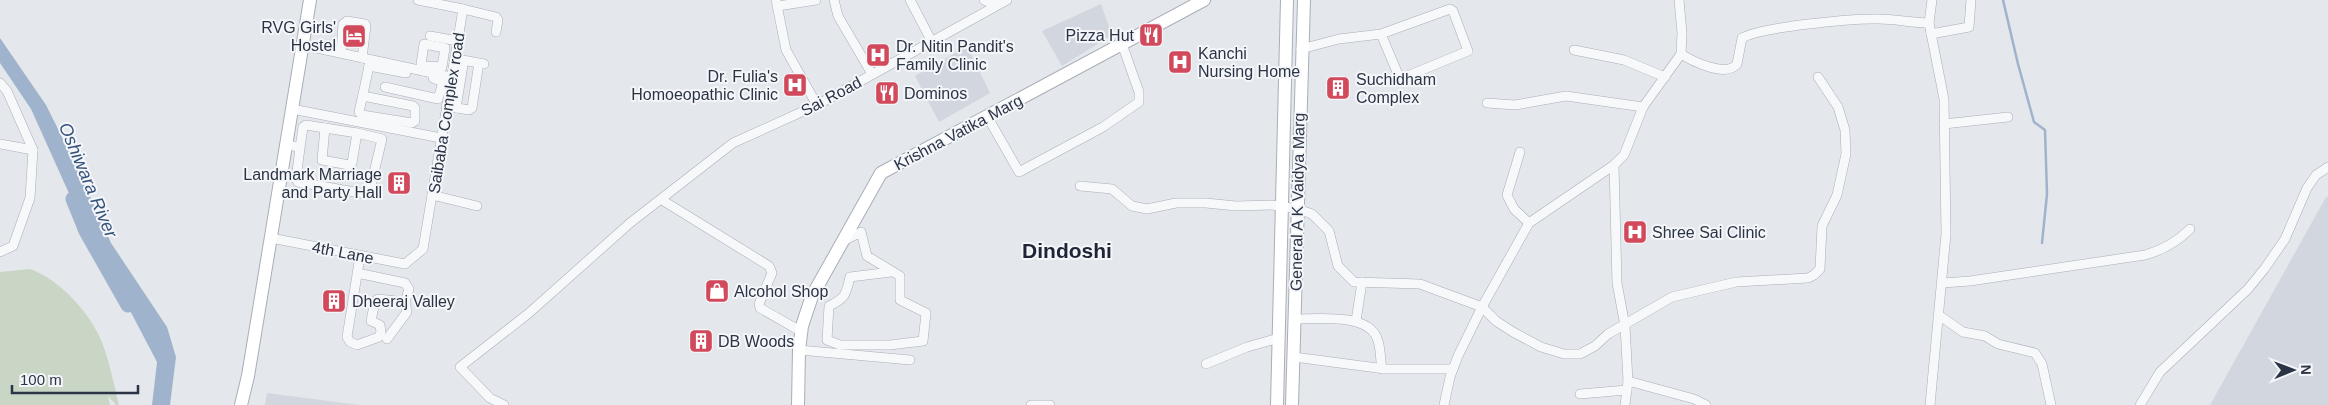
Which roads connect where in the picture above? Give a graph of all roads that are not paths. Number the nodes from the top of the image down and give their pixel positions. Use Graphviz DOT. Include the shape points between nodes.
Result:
graph roads {
  1 [pos="310,0"];
  2 [pos="418,0"];
  3 [pos="816,0"];
  4 [pos="834,0"];
  5 [pos="910,0"];
  6 [pos="984,0"];
  7 [pos="1007,0"];
  8 [pos="1204,0"];
  9 [pos="1287,0"];
  10 [pos="1304,0"];
  11 [pos="1679,0"];
  12 [pos="1932,0"];
  13 [pos="1971,0"];
  14 [pos="995,2"];
  15 [pos="777,3"];
  16 [pos="463,9"];
  17 [pos="1929,23"];
  18 [pos="496,32"];
  19 [pos="1381,34"];
  20 [pos="1931,34"];
  21 [pos="430,36"];
  22 [pos="458,42"];
  23 [pos="932,42"];
  24 [pos="1122,44"];
  25 [pos="303,45"];
  26 [pos="1301,48"];
  27 [pos="1574,50"];
  28 [pos="341,53"];
  29 [pos="1681,54"];
  30 [pos="455,59"];
  31 [pos="367,61"];
  32 [pos="463,65"];
  33 [pos="389,70"];
  34 [pos="872,74"];
  35 [pos="451,77"];
  36 [pos="1665,77"];
  37 [pos="1818,77"];
  38 [pos="0,83"];
  39 [pos="385,88"];
  40 [pos="363,96"];
  41 [pos="382,100"];
  42 [pos="1487,103"];
  43 [pos="817,105"];
  44 [pos="446,106"];
  45 [pos="1643,107"];
  46 [pos="456,108"];
  47 [pos="292,109"];
  48 [pos="987,116"];
  49 [pos="2008,117"];
  50 [pos="1944,124"];
  51 [pos="325,128"];
  52 [pos="358,134"];
  53 [pos="441,138"];
  54 [pos="0,144"];
  55 [pos="286,144"];
  56 [pos="300,148"];
  57 [pos="34,150"];
  58 [pos="1520,152"];
  59 [pos="1614,165"];
  60 [pos="2328,167"];
  61 [pos="1080,186"];
  62 [pos="432,195"];
  63 [pos="662,200"];
  64 [pos="477,206"];
  65 [pos="1281,206"];
  66 [pos="1298,209"];
  67 [pos="1528,223"];
  68 [pos="2190,229"];
  69 [pos="271,238"];
  70 [pos="843,241"];
  71 [pos="0,252"];
  72 [pos="360,256"];
  73 [pos="414,258"];
  74 [pos="891,272"];
  75 [pos="357,273"];
  76 [pos="1362,282"];
  77 [pos="1943,283"];
  78 [pos="405,302"];
  79 [pos="1482,307"];
  80 [pos="1940,316"];
  81 [pos="1295,319"];
  82 [pos="1356,321"];
  83 [pos="1626,326"];
  84 [pos="802,332"];
  85 [pos="1279,338"];
  86 [pos="388,339"];
  87 [pos="799,350"];
  88 [pos="1294,357"];
  89 [pos="910,360"];
  90 [pos="1206,364"];
  91 [pos="1382,368"];
  92 [pos="1453,369"];
  93 [pos="1628,380"];
  94 [pos="1627,390"];
  95 [pos="1580,394"];
  96 [pos="241,405"];
  97 [pos="504,405"];
  98 [pos="798,405"];
  99 [pos="1031,405"];
  100 [pos="1050,405"];
  101 [pos="1278,405"];
  102 [pos="1292,405"];
  103 [pos="1444,405"];
  104 [pos="1625,405"];
  105 [pos="1706,405"];
  106 [pos="1930,405"];
  107 [pos="2051,405"];
  108 [pos="2140,405"];
  1 -- 25 [label="street"];
  2 -- 16 [label="street, Saibaba Complex road"];
  3 -- 15 [label="street"];
  4 -- 34 [label="street" via="838,16"];
  5 -- 23 [label="street"];
  6 -- 14 [label="street"];
  7 -- 14 [label="street, Sai Road"];
  8 -- 24 [label="street, Krishna Vatika Marg"];
  9 -- 65 [label="street, General A K Vaidya Marg"];
  10 -- 26 [label="street, General A K Vaidya Marg"];
  11 -- 29 [label="street"];
  12 -- 17 [label="street"];
  13 -- 20 [label="street" via="1969,26"];
  14 -- 23 [label="street, Sai Road"];
  15 -- 43 [label="street" via="786,50"];
  16 -- 18 [label="street" via="496,17"];
  16 -- 22 [label="street, Saibaba Complex road"];
  17 -- 20 [label="street"];
  17 -- 29 [label="street" via="1879,18 1750,33 1742,38 1736,64 1729,69 1703,66"];
  19 -- 19 [label="street" via="1450,9 1468,51 1400,79"];
  19 -- 26 [label="street"];
  20 -- 50 [label="street" via="1944,99"];
  21 -- 22 [label="street"];
  22 -- 30 [label="street, Saibaba Complex road"];
  23 -- 34 [label="street, Sai Road"];
  24 -- 48 [label="street, Krishna Vatika Marg"];
  24 -- 48 [label="street" via="1139,92 1139,102 1103,127 1020,172"];
  25 -- 28 [label="street"];
  25 -- 47 [label="street"];
  26 -- 66 [label="street, General A K Vaidya Marg"];
  27 -- 36 [label="street" via="1624,60"];
  28 -- 31 [label="street"];
  28 -- 31 [label="street" via="343,24 347,21 365,24"];
  29 -- 36 [label="street"];
  30 -- 35 [label="street, Saibaba Complex road"];
  30 -- 46 [label="street" via="481,66 472,108"];
  31 -- 33 [label="street"];
  31 -- 35 [label="street" via="423,68"];
  31 -- 40 [label="street"];
  32 -- 46 [label="street"];
  33 -- 39 [label="street"];
  33 -- 39 [label="street" via="441,80 440,98"];
  34 -- 43 [label="street, Sai Road"];
  35 -- 44 [label="street, Saibaba Complex road"];
  36 -- 45 [label="street"];
  37 -- 83 [label="street" via="1838,107 1845,130 1846,154 1837,195 1822,226 1820,269 1808,278 1736,282 1672,296"];
  38 -- 57 [label="street" via="7,91"];
  39 -- 41 [label="street"];
  40 -- 41 [label="street"];
  40 -- 41 [label="street" via="359,112 362,115 415,121 413,106"];
  42 -- 45 [label="street" via="1515,105 1566,96"];
  43 -- 63 [label="street, Sai Road" via="733,143"];
  44 -- 46 [label="street"];
  44 -- 53 [label="street, Saibaba Complex road"];
  45 -- 59 [label="street" via="1624,155"];
  47 -- 53 [label="street"];
  47 -- 55 [label="street"];
  48 -- 70 [label="street, Krishna Vatika Marg" via="881,173"];
  49 -- 50 [label="street"];
  50 -- 77 [label="street" via="1946,234"];
  51 -- 52 [label="street"];
  51 -- 52 [label="street" via="322,160 349,165"];
  51 -- 56 [label="street" via="306,125"];
  52 -- 56 [label="street" via="382,139 370,190 366,194 298,182"];
  53 -- 62 [label="street, Saibaba Complex road"];
  54 -- 57 [label="street"];
  55 -- 56 [label="street"];
  55 -- 69 [label="street"];
  57 -- 71 [label="street" via="30,198 19,235 13,246"];
  58 -- 67 [label="street" via="1507,195 1514,209"];
  59 -- 67 [label="street"];
  59 -- 83 [label="street" via="1617,282"];
  60 -- 108 [label="street" via="2316,175 2307,188 2285,239 2265,268 2248,289 2160,372"];
  61 -- 65 [label="street" via="1112,189 1132,206 1148,209 1176,203"];
  62 -- 64 [label="street"];
  62 -- 73 [label="street, Saibaba Complex road" via="423,249"];
  63 -- 84 [label="street" via="769,266 772,273 760,308"];
  63 -- 97 [label="street, Sai Road" via="630,223 529,312 460,367 490,398"];
  65 -- 66 [label="street"];
  65 -- 85 [label="street, General A K Vaidya Marg"];
  66 -- 76 [label="street" via="1312,214 1329,231 1338,266 1354,282"];
  66 -- 81 [label="street, General A K Vaidya Marg"];
  67 -- 79 [label="street"];
  68 -- 77 [label="street" via="2179,240 2145,255"];
  69 -- 72 [label="street, 4th Lane"];
  69 -- 96 [label="street"];
  70 -- 74 [label="street" via="861,232 867,256"];
  70 -- 84 [label="street, Krishna Vatika Marg" via="812,296"];
  72 -- 73 [label="street, 4th Lane" via="406,264"];
  72 -- 75 [label="street"];
  74 -- 74 [label="street" via="850,277 846,294 841,301 830,306 827,340 840,345 923,342 926,313 900,300 900,276"];
  75 -- 78 [label="street" via="405,283 409,289"];
  75 -- 78 [label="street" via="347,337 350,342 357,345 380,337 380,325 371,321 375,301"];
  76 -- 79 [label="street" via="1420,284"];
  76 -- 82 [label="street"];
  77 -- 80 [label="street"];
  78 -- 86 [label="street" via="407,312"];
  79 -- 83 [label="street" via="1513,332 1541,347 1564,354 1580,354 1608,334"];
  79 -- 92 [label="street"];
  80 -- 106 [label="street"];
  80 -- 107 [label="street" via="1963,332 2035,353 2042,364"];
  81 -- 82 [label="street"];
  81 -- 88 [label="street, General A K Vaidya Marg"];
  82 -- 91 [label="street" via="1369,326 1378,339"];
  83 -- 93 [label="street"];
  84 -- 87 [label="street, Krishna Vatika Marg"];
  85 -- 90 [label="street"];
  85 -- 101 [label="street, General A K Vaidya Marg"];
  87 -- 89 [label="street"];
  87 -- 98 [label="street, Krishna Vatika Marg"];
  88 -- 91 [label="street"];
  88 -- 102 [label="street, General A K Vaidya Marg"];
  91 -- 92 [label="street"];
  92 -- 103 [label="street"];
  93 -- 94 [label="street"];
  93 -- 105 [label="street"];
  94 -- 95 [label="street"];
  94 -- 104 [label="street"];
  99 -- 100 [label="street"];
}
